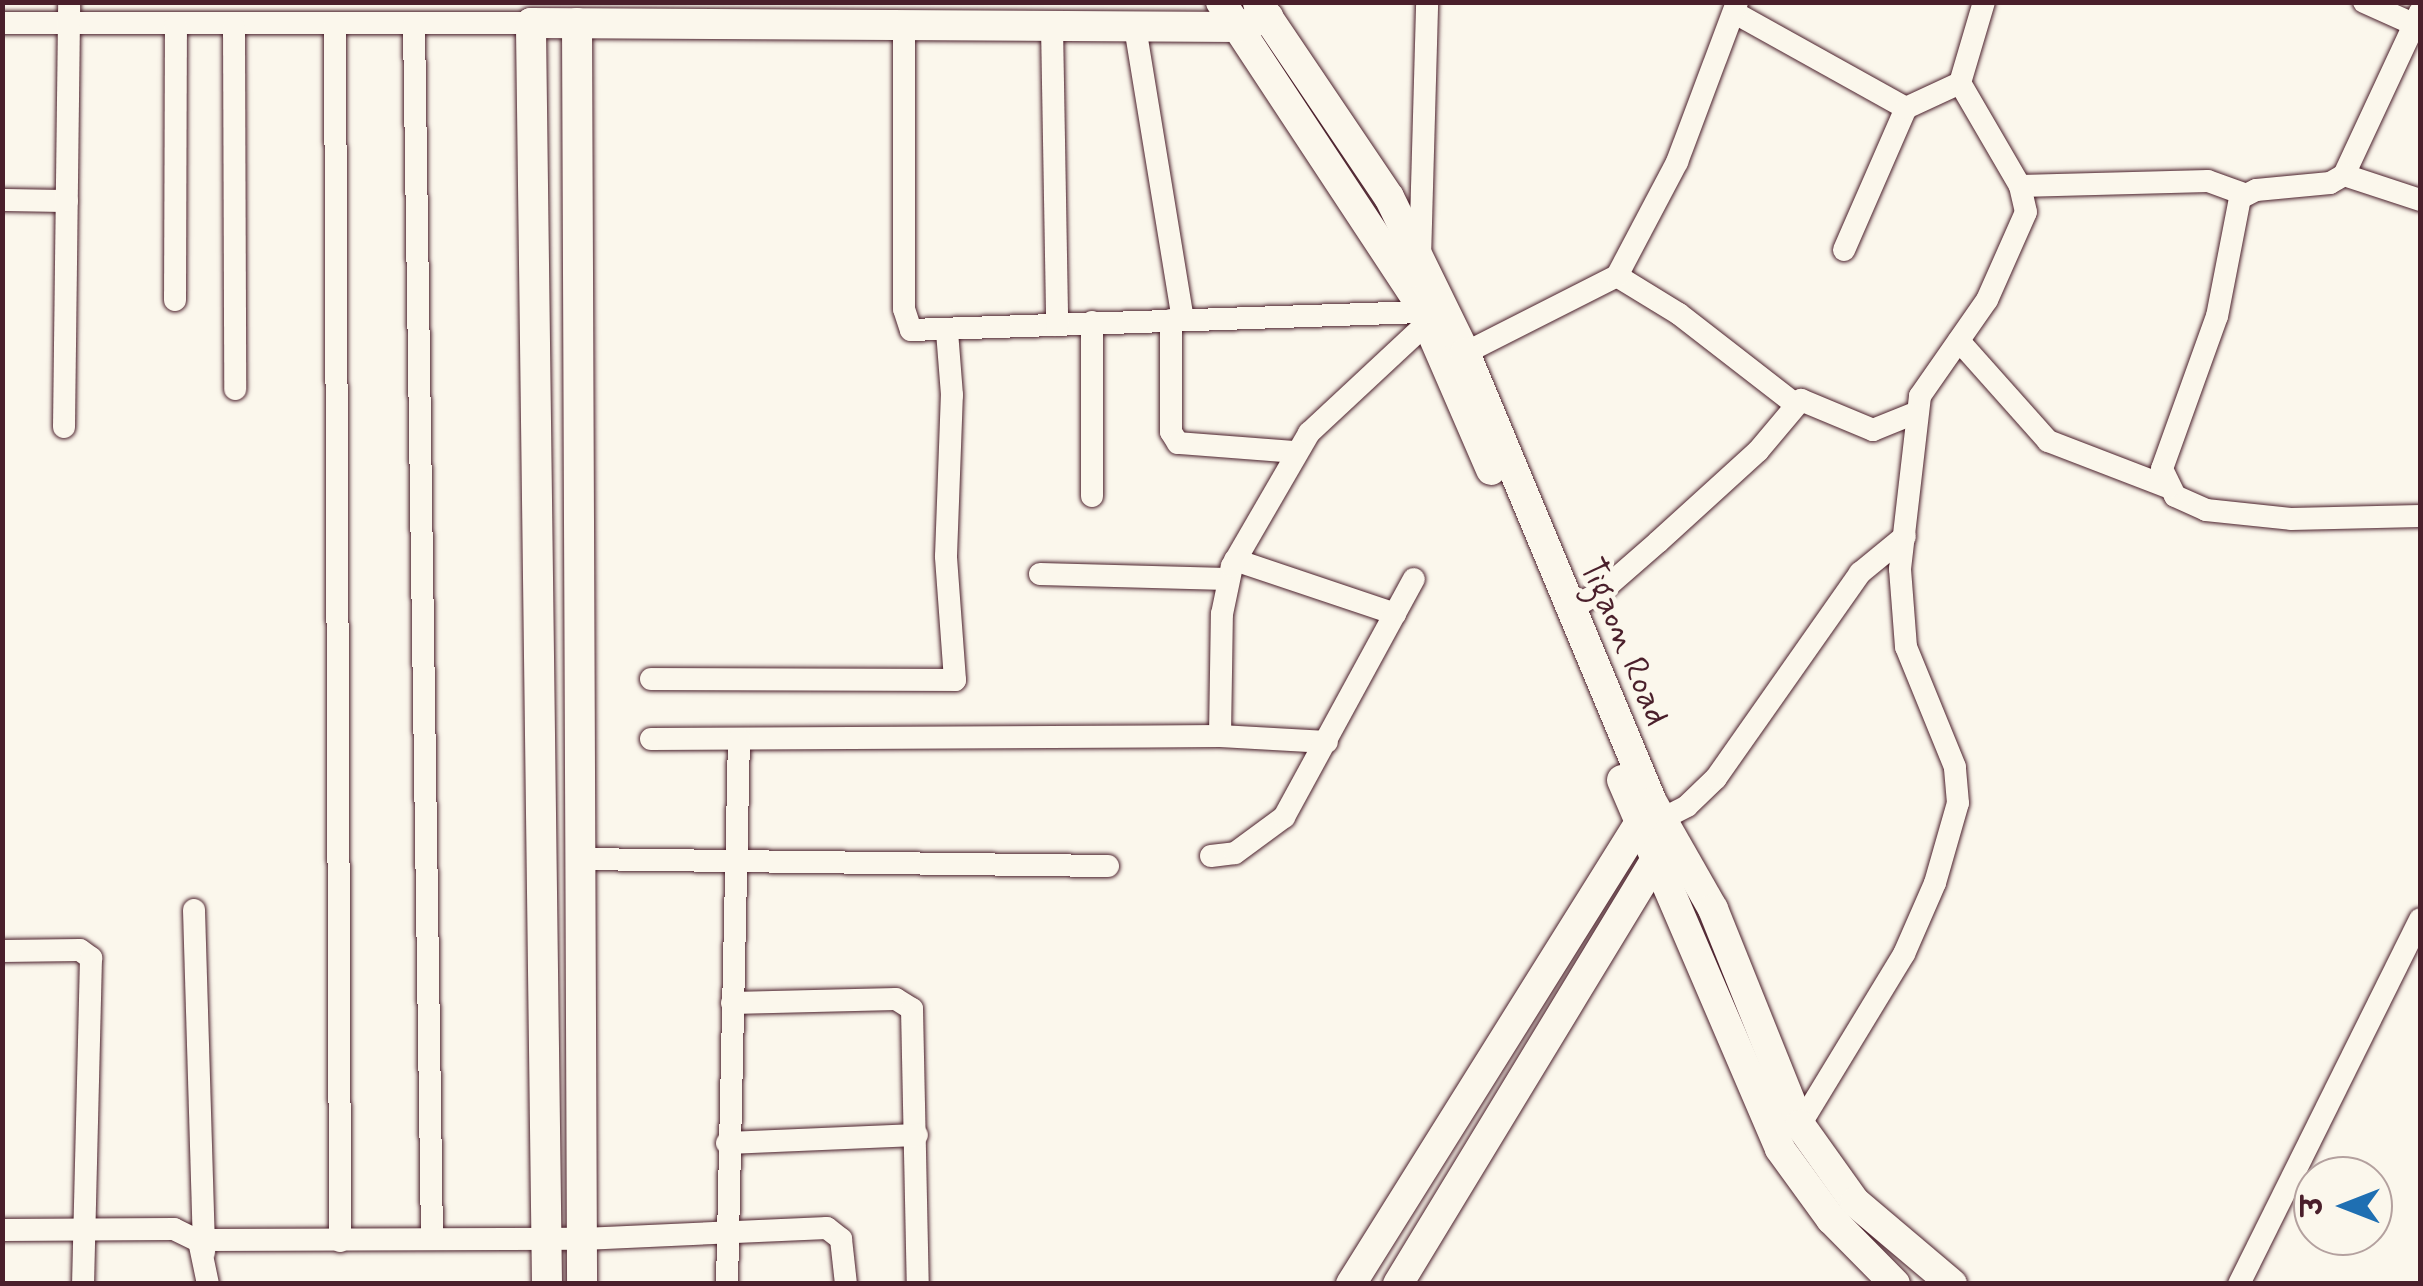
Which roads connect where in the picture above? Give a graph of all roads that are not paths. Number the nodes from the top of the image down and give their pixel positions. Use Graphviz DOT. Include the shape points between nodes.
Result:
graph roads {
  1 [pos="198,2"];
  2 [pos="1426,2"];
  3 [pos="1984,2"];
  4 [pos="2364,2"];
  5 [pos="1736,8"];
  6 [pos="1263,10"];
  7 [pos="69,14"];
  8 [pos="1229,15"];
  9 [pos="2418,21"];
  10 [pos="2,23"];
  11 [pos="531,23"];
  12 [pos="577,23"];
  13 [pos="414,25"];
  14 [pos="904,25"];
  15 [pos="187,26"];
  16 [pos="335,26"];
  17 [pos="1052,26"];
  18 [pos="1135,26"];
  19 [pos="234,28"];
  20 [pos="1960,83"];
  21 [pos="1906,108"];
  22 [pos="2344,175"];
  23 [pos="2020,186"];
  24 [pos="2242,194"];
  25 [pos="2,200"];
  26 [pos="2420,200"];
  27 [pos="67,201"];
  28 [pos="1844,250"];
  29 [pos="1616,276"];
  30 [pos="1420,298"];
  31 [pos="175,300"];
  32 [pos="1177,320"];
  33 [pos="1092,322"];
  34 [pos="1057,325"];
  35 [pos="947,332"];
  36 [pos="1959,341"];
  37 [pos="1465,353"];
  38 [pos="235,390"];
  39 [pos="1796,404"];
  40 [pos="1915,413"];
  41 [pos="64,426"];
  42 [pos="1296,452"];
  43 [pos="2168,487"];
  44 [pos="1092,496"];
  45 [pos="2420,516"];
  46 [pos="1905,536"];
  47 [pos="1231,570"];
  48 [pos="1040,574"];
  49 [pos="1414,579"];
  50 [pos="1569,610"];
  51 [pos="1395,614"];
  52 [pos="651,679"];
  53 [pos="1220,736"];
  54 [pos="650,739"];
  55 [pos="739,739"];
  56 [pos="1327,742"];
  57 [pos="1657,836"];
  58 [pos="1211,856"];
  59 [pos="580,858"];
  60 [pos="740,861"];
  61 [pos="1108,866"];
  62 [pos="194,910"];
  63 [pos="2420,920"];
  64 [pos="2,950"];
  65 [pos="732,1003"];
  66 [pos="1800,1125"];
  67 [pos="917,1135"];
  68 [pos="727,1143"];
  69 [pos="84,1226"];
  70 [pos="2,1230"];
  71 [pos="726,1232"];
  72 [pos="432,1238"];
  73 [pos="546,1238"];
  74 [pos="583,1238"];
  75 [pos="340,1241"];
  76 [pos="204,1246"];
  77 [pos="83,1284"];
  78 [pos="208,1284"];
  79 [pos="546,1284"];
  80 [pos="582,1284"];
  81 [pos="727,1284"];
  82 [pos="846,1284"];
  83 [pos="918,1284"];
  84 [pos="1352,1284"];
  85 [pos="1398,1284"];
  86 [pos="1895,1284"];
  87 [pos="1952,1284"];
  88 [pos="2239,1284"];
  1 -- 15 [label="street"];
  2 -- 30 [label="street"];
  3 -- 20 [label="street"];
  4 -- 9 [label="street"];
  5 -- 21 [label="street"];
  5 -- 29 [label="street" via="1678,162"];
  6 -- 8 [label="street"];
  6 -- 30 [label="street, Tigaon Road" via="1390,197"];
  7 -- 10 [label="street"];
  7 -- 15 [label="street"];
  7 -- 27 [label="street"];
  8 -- 18 [label="street"];
  8 -- 30 [label="street, Tigaon Road"];
  9 -- 22 [label="street"];
  11 -- 12 [label="street"];
  11 -- 13 [label="street"];
  11 -- 73 [label="street"];
  12 -- 14 [label="street"];
  12 -- 59 [label="street"];
  13 -- 16 [label="street"];
  13 -- 72 [label="street"];
  14 -- 17 [label="street"];
  14 -- 35 [label="street" via="904,309 912,330"];
  15 -- 19 [label="street"];
  15 -- 31 [label="street"];
  16 -- 19 [label="street"];
  16 -- 75 [label="street"];
  17 -- 18 [label="street"];
  17 -- 34 [label="street"];
  18 -- 32 [label="street"];
  19 -- 38 [label="street"];
  20 -- 21 [label="street"];
  20 -- 23 [label="street"];
  21 -- 28 [label="street"];
  22 -- 24 [label="street" via="2321,185"];
  22 -- 26 [label="street"];
  23 -- 24 [label="street" via="2208,181"];
  23 -- 36 [label="street" via="2024,223"];
  24 -- 43 [label="street" via="2217,316 2163,460"];
  25 -- 27 [label="street"];
  27 -- 41 [label="street"];
  29 -- 37 [label="street"];
  29 -- 39 [label="street" via="1680,314"];
  30 -- 32 [label="street"];
  30 -- 37 [label="street, Tigaon Road"];
  30 -- 42 [label="street"];
  30 -- 57 [label="street"];
  32 -- 33 [label="street"];
  32 -- 42 [label="street" via="1172,432 1178,443"];
  33 -- 34 [label="street"];
  33 -- 44 [label="street"];
  34 -- 35 [label="street"];
  35 -- 52 [label="street" via="952,395 946,556 954,680"];
  36 -- 40 [label="street" via="1927,382"];
  36 -- 43 [label="street" via="2048,441"];
  37 -- 50 [label="street, Tigaon Road"];
  39 -- 40 [label="street" via="1811,400 1873,430"];
  39 -- 50 [label="street" via="1758,451 1684,519 1603,590"];
  40 -- 46 [label="street"];
  42 -- 47 [label="street"];
  43 -- 45 [label="street" via="2187,504 2258,518"];
  46 -- 57 [label="street" via="1860,573 1716,778"];
  46 -- 66 [label="street" via="1902,629 1956,767 1958,802 1935,882 1904,954"];
  47 -- 48 [label="street"];
  47 -- 51 [label="street"];
  47 -- 53 [label="street"];
  49 -- 51 [label="street"];
  50 -- 57 [label="street, Tigaon Road"];
  51 -- 56 [label="street"];
  53 -- 55 [label="street"];
  53 -- 56 [label="street"];
  54 -- 55 [label="street"];
  55 -- 60 [label="street"];
  56 -- 58 [label="street" via="1270,832 1235,853"];
  57 -- 66 [label="street, Tigaon Road" via="1713,909"];
  57 -- 84 [label="street"];
  57 -- 85 [label="street"];
  57 -- 86 [label="street, Tigaon Road" via="1780,1149 1831,1219"];
  59 -- 60 [label="street"];
  59 -- 74 [label="street"];
  60 -- 61 [label="street"];
  60 -- 65 [label="street"];
  62 -- 76 [label="street"];
  63 -- 88 [label="street"];
  64 -- 69 [label="street" via="80,950 91,958"];
  65 -- 67 [label="street" via="908,1004"];
  65 -- 68 [label="street"];
  66 -- 87 [label="street, Tigaon Road" via="1855,1202"];
  67 -- 68 [label="street"];
  67 -- 83 [label="street"];
  68 -- 71 [label="street"];
  69 -- 70 [label="street"];
  69 -- 76 [label="street" via="174,1229"];
  69 -- 77 [label="street"];
  71 -- 74 [label="street"];
  71 -- 81 [label="street"];
  71 -- 82 [label="street" via="827,1228 841,1239"];
  72 -- 73 [label="street"];
  72 -- 75 [label="street"];
  73 -- 74 [label="street"];
  73 -- 79 [label="street"];
  74 -- 80 [label="street"];
  75 -- 76 [label="street"];
  76 -- 78 [label="street"];
}
